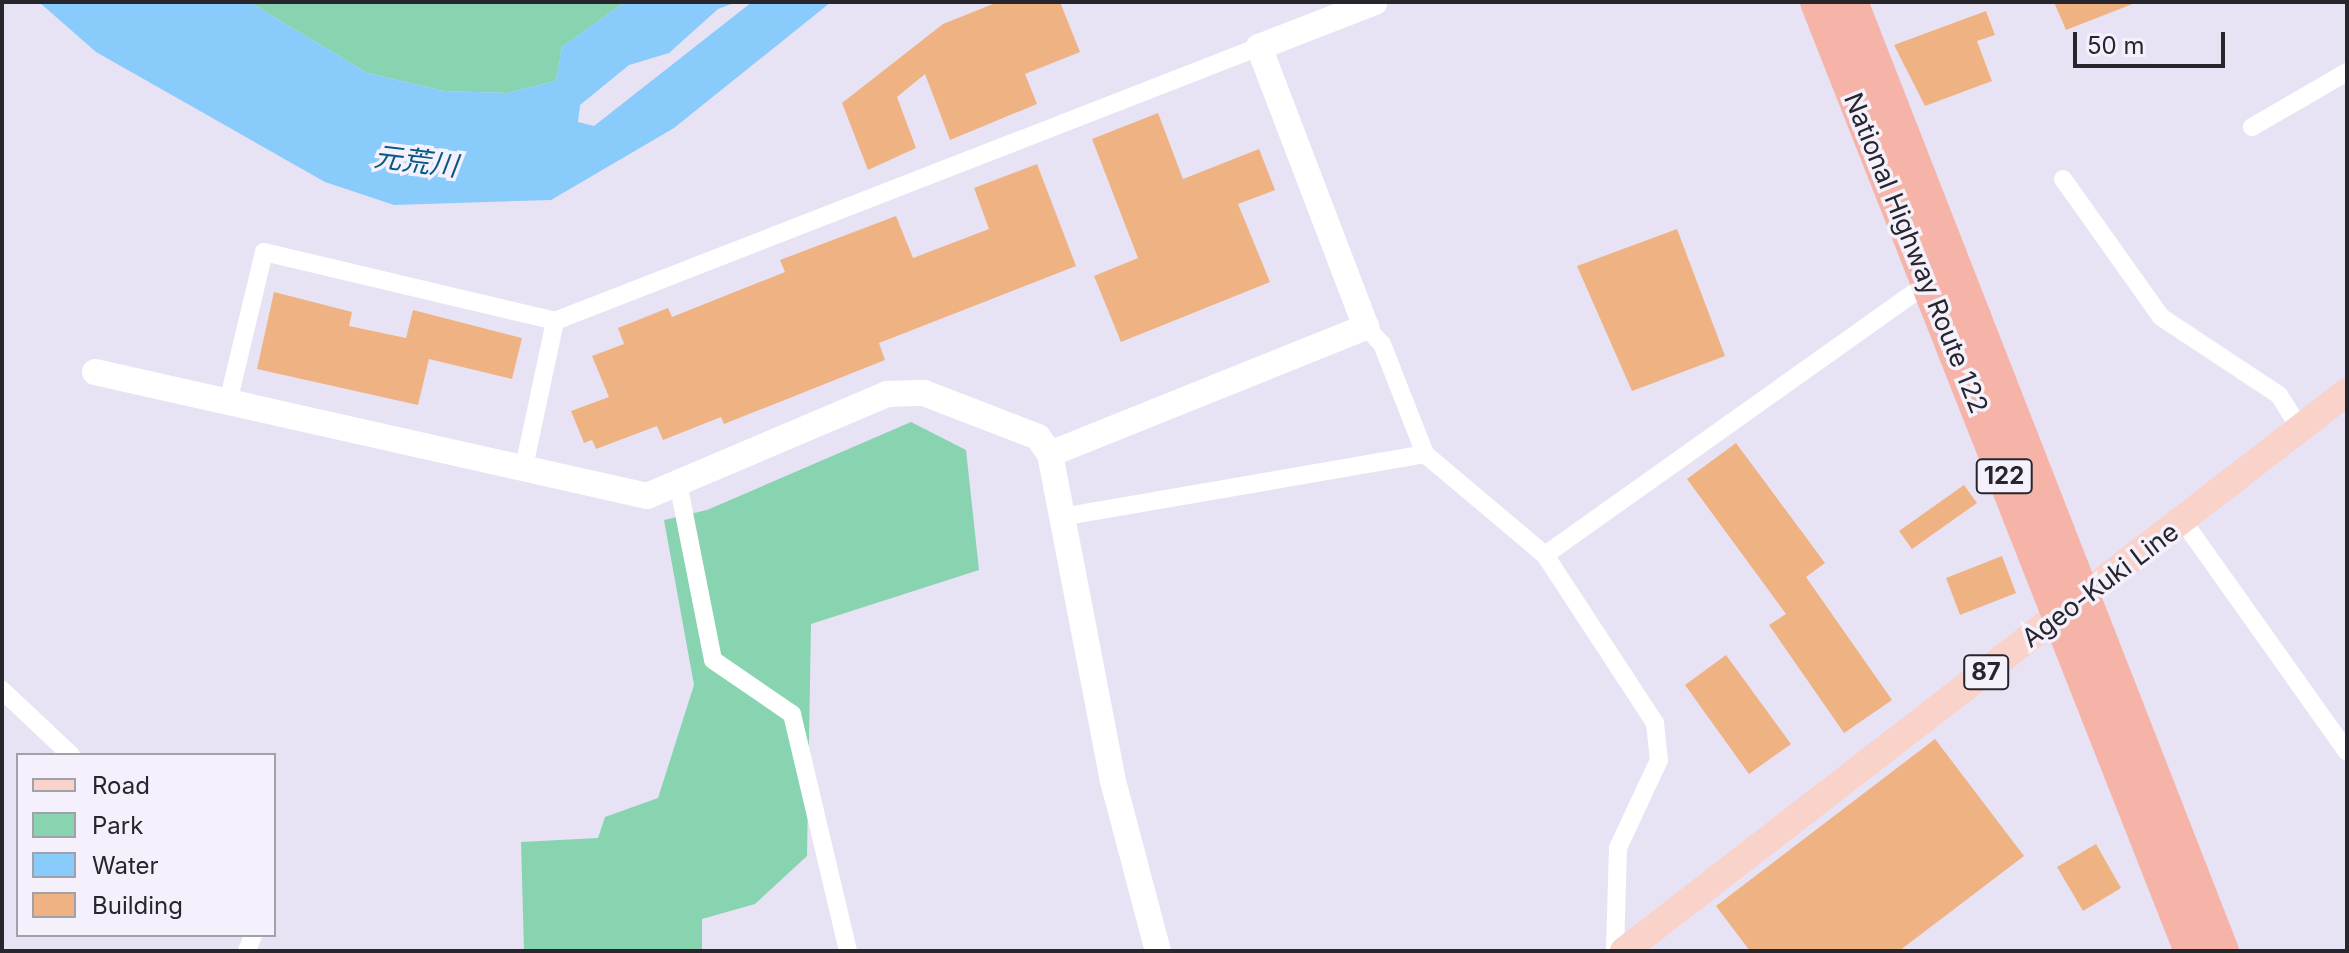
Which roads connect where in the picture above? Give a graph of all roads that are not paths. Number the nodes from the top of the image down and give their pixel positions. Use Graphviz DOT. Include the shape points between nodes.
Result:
graph roads {
  1 [pos="1375,2"];
  2 [pos="1817,2"];
  3 [pos="1851,2"];
  4 [pos="1259,47"];
  5 [pos="2347,72"];
  6 [pos="2252,127"];
  7 [pos="2063,179"];
  8 [pos="1941,274"];
  9 [pos="555,321"];
  10 [pos="1366,327"];
  11 [pos="95,372"];
  12 [pos="2347,392"];
  13 [pos="228,402"];
  14 [pos="2300,429"];
  15 [pos="1050,454"];
  16 [pos="1425,454"];
  17 [pos="524,467"];
  18 [pos="678,483"];
  19 [pos="1061,517"];
  20 [pos="2183,521"];
  21 [pos="1545,555"];
  22 [pos="2072,607"];
  23 [pos="2,690"];
  24 [pos="2347,752"];
  25 [pos="69,753"];
  26 [pos="848,951"];
  27 [pos="1158,951"];
  28 [pos="1615,951"];
  29 [pos="1624,951"];
  30 [pos="2191,951"];
  31 [pos="2222,951"];
  1 -- 4 [label="street"];
  2 -- 8 [label="highway, National Highway Route 122 / 122"];
  3 -- 8 [label="highway, National Highway Route 122 / 122"];
  4 -- 9 [label="street"];
  4 -- 10 [label="street"];
  5 -- 6 [label="street"];
  7 -- 14 [label="street" via="2161,317 2279,395"];
  8 -- 21 [label="street"];
  8 -- 22 [label="highway, National Highway Route 122 / 122"];
  9 -- 13 [label="street" via="264,252"];
  9 -- 17 [label="street"];
  10 -- 15 [label="street"];
  10 -- 16 [label="street" via="1382,344"];
  11 -- 13 [label="street"];
  12 -- 14 [label="main road, Ageo-Kuki Line / 87"];
  13 -- 17 [label="street"];
  14 -- 20 [label="main road, Ageo-Kuki Line / 87"];
  15 -- 18 [label="street" via="1038,437 924,393 887,394"];
  15 -- 19 [label="street"];
  16 -- 19 [label="street"];
  16 -- 21 [label="street"];
  17 -- 18 [label="street" via="647,496"];
  18 -- 26 [label="street" via="713,660 792,714"];
  19 -- 27 [label="street" via="1113,781"];
  20 -- 22 [label="main road, Ageo-Kuki Line / 87"];
  20 -- 24 [label="street"];
  21 -- 28 [label="street" via="1655,723 1659,760 1618,848"];
  22 -- 29 [label="main road, Ageo-Kuki Line / 87"];
  22 -- 30 [label="highway, National Highway Route 122 / 122"];
  22 -- 31 [label="highway, National Highway Route 122 / 122"];
  23 -- 25 [label="street"];
}
